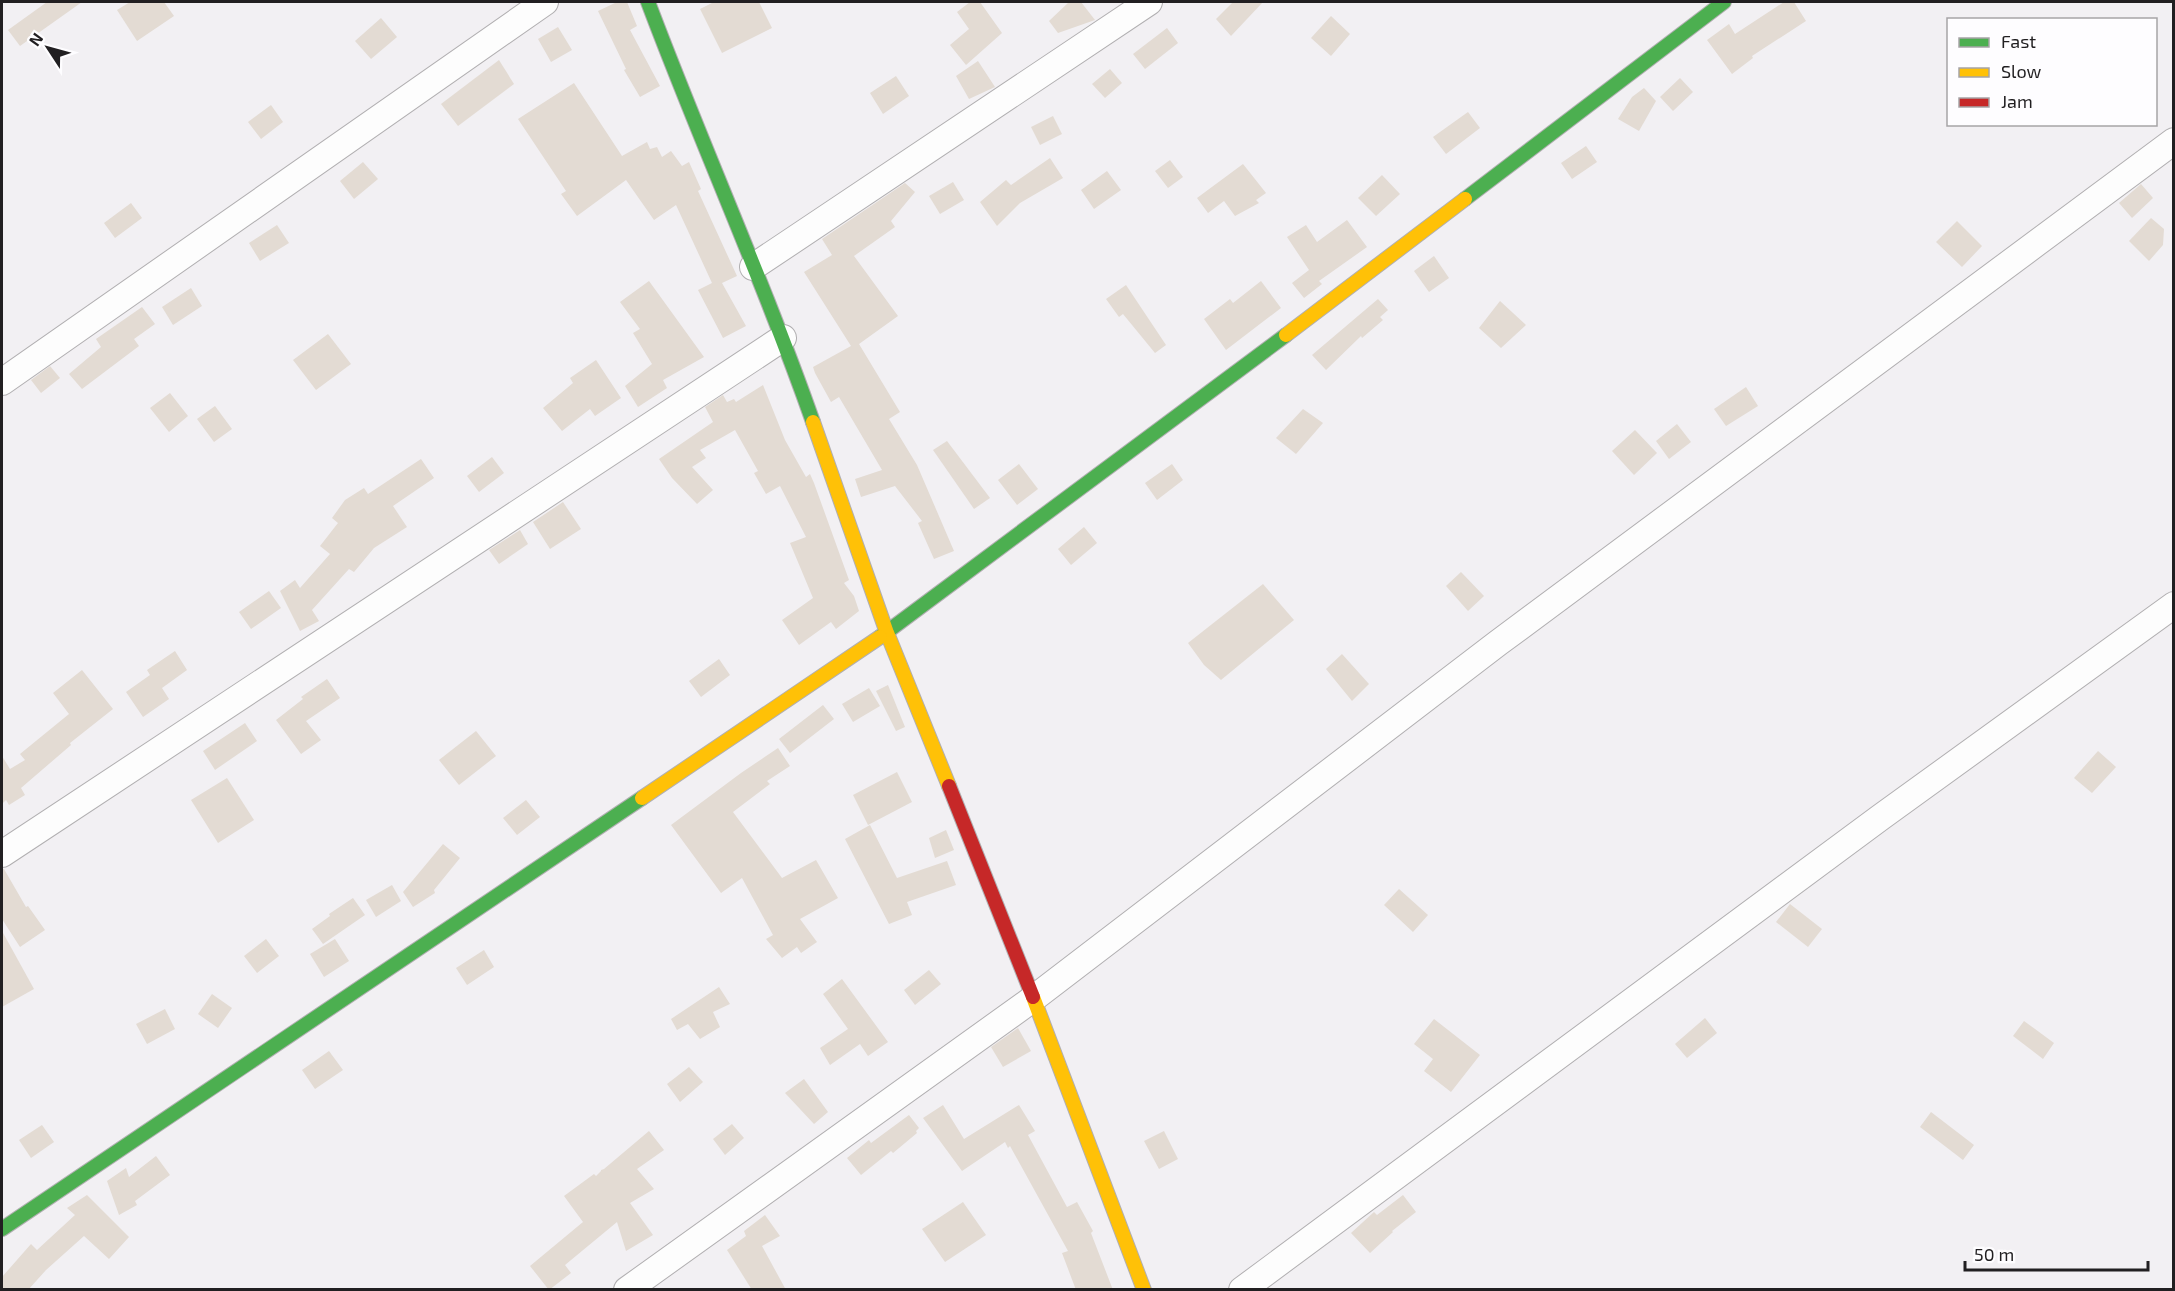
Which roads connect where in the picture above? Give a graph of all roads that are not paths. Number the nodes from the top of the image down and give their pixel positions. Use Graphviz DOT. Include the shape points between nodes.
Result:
graph roads {
  1 [pos="545,2"];
  2 [pos="648,2"];
  3 [pos="1149,2"];
  4 [pos="1724,2"];
  5 [pos="2174,141"];
  6 [pos="753,267"];
  7 [pos="783,338"];
  8 [pos="2,382"];
  9 [pos="2174,604"];
  10 [pos="887,633"];
  11 [pos="2,854"];
  12 [pos="1034,998"];
  13 [pos="2,1229"];
  14 [pos="627,1290"];
  15 [pos="1144,1290"];
  16 [pos="1242,1290"];
  1 -- 8 [label="street"];
  2 -- 6 [label="street"];
  3 -- 6 [label="street"];
  4 -- 10 [label="street"];
  5 -- 12 [label="street" via="1498,643"];
  6 -- 7 [label="street"];
  7 -- 10 [label="street"];
  7 -- 11 [label="street"];
  9 -- 16 [label="street"];
  10 -- 12 [label="street"];
  10 -- 13 [label="street"];
  12 -- 14 [label="street"];
  12 -- 15 [label="street"];
}
